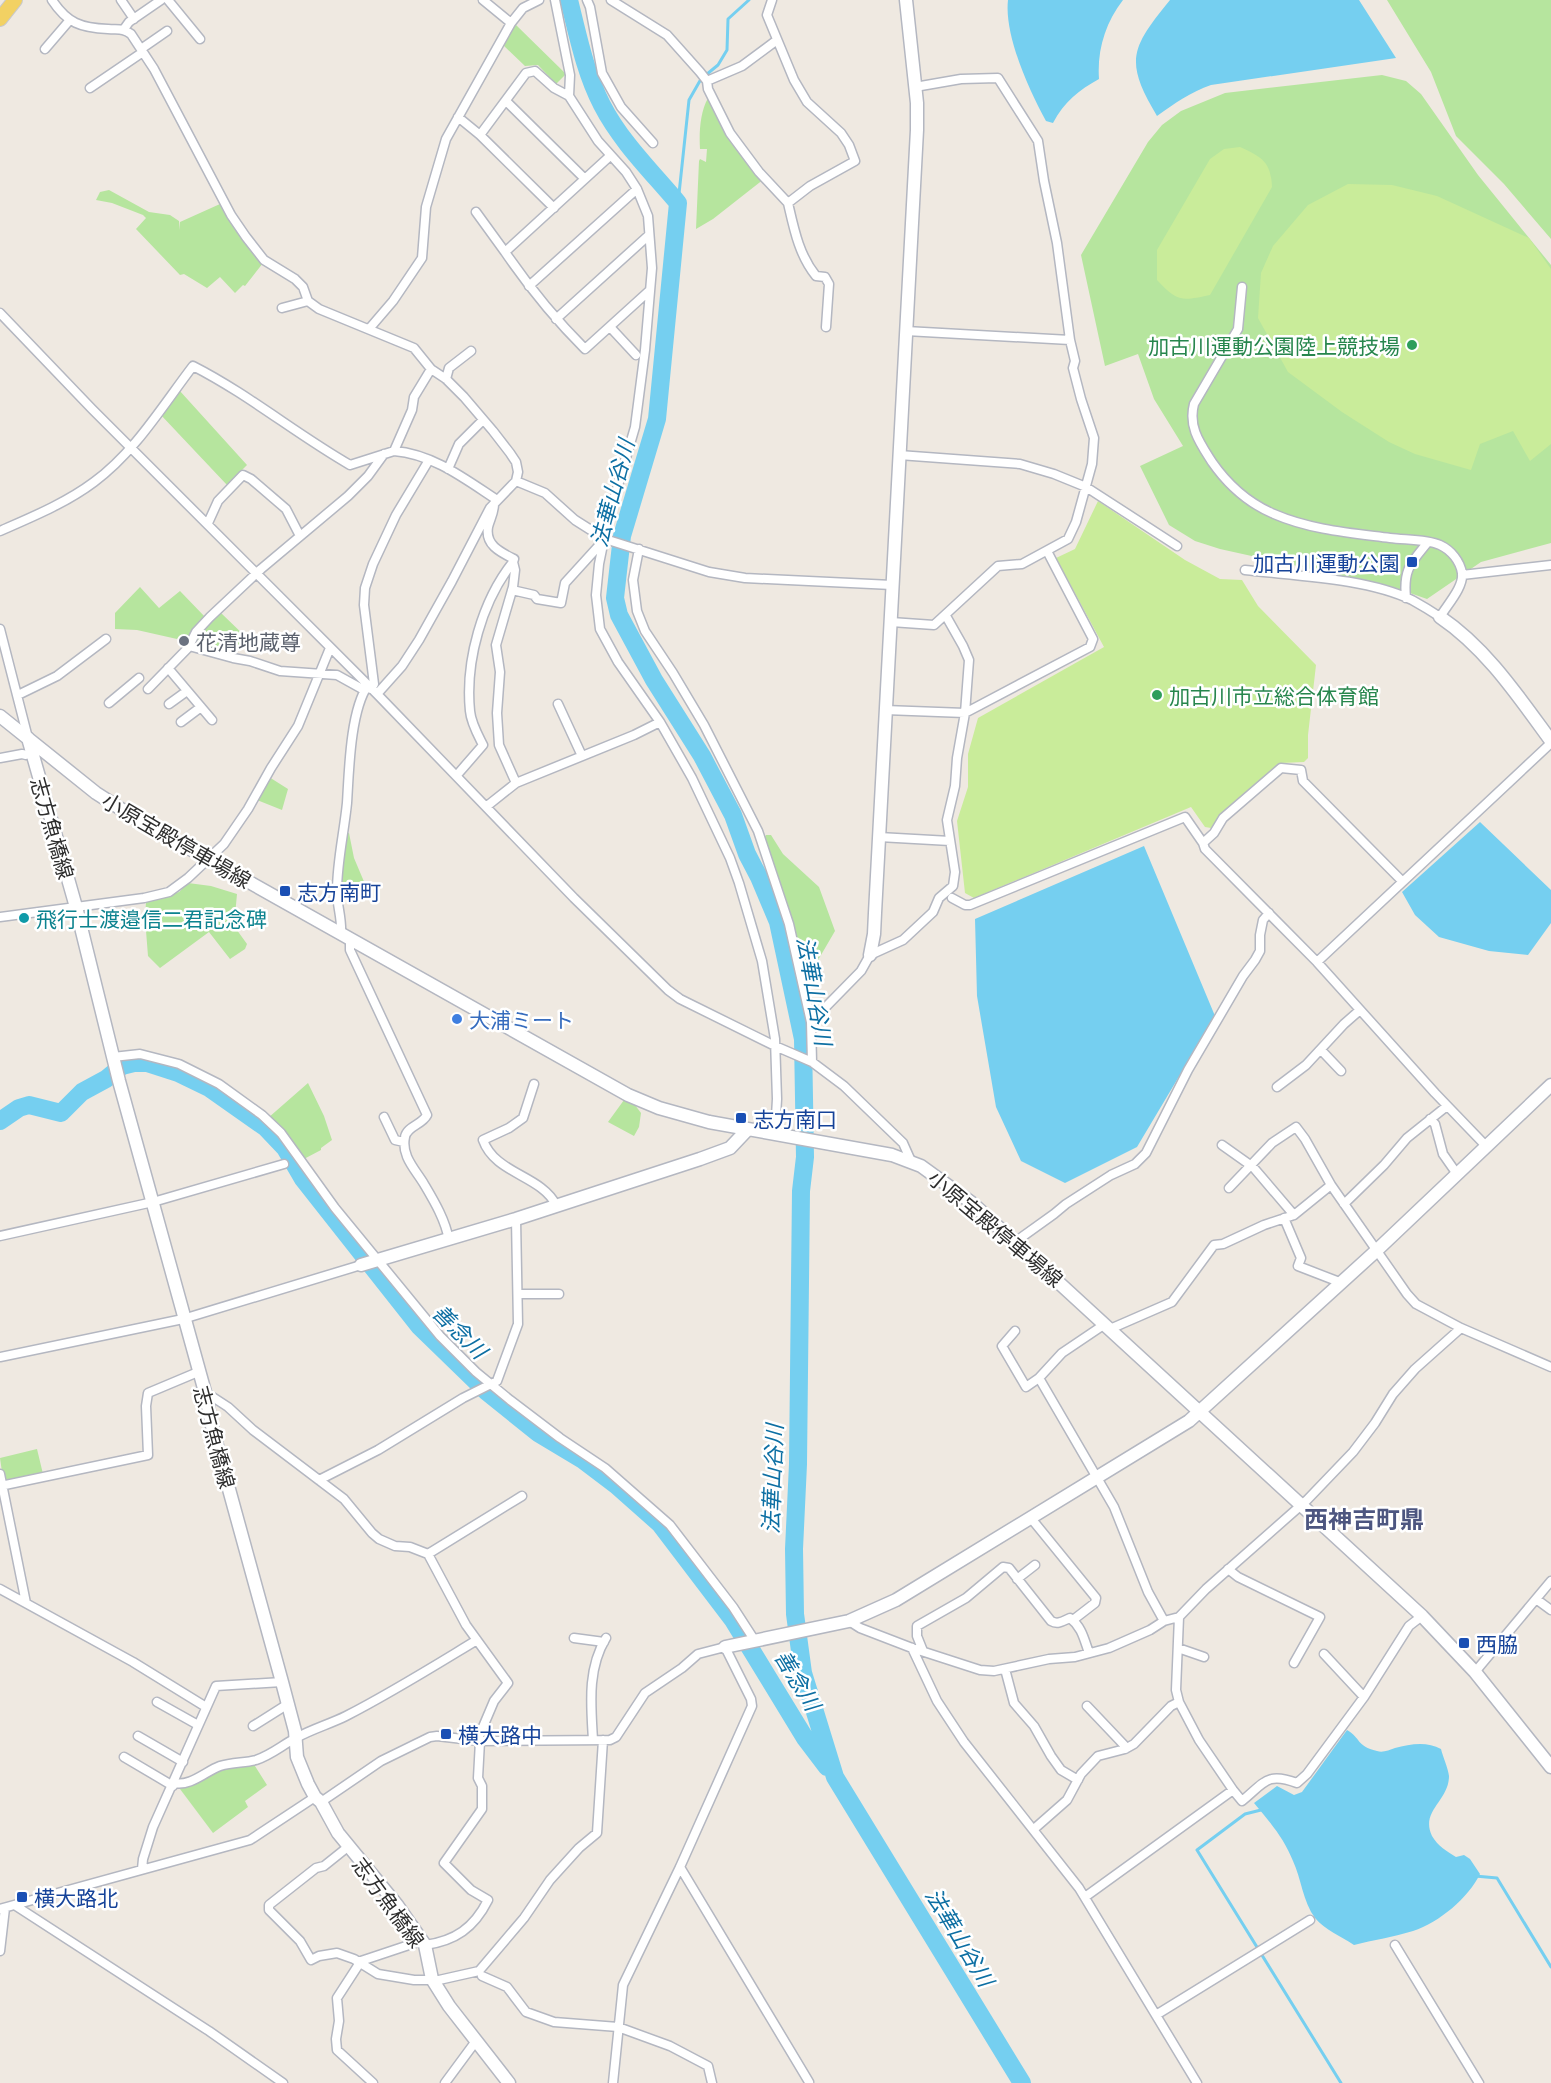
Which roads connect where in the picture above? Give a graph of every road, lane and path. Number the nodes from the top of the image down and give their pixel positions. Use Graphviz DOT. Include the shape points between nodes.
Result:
graph roads {
  1 [pos="15,0"];
  2 [pos="52,0"];
  3 [pos="121,0"];
  4 [pos="161,0"];
  5 [pos="168,0"];
  6 [pos="483,0"];
  7 [pos="539,0"];
  8 [pos="555,0"];
  9 [pos="587,0"];
  10 [pos="611,0"];
  11 [pos="772,0"];
  12 [pos="906,0"];
  13 [pos="150,3"];
  14 [pos="1,17"];
  15 [pos="134,19"];
  16 [pos="69,21"];
  17 [pos="511,23"];
  18 [pos="124,29"];
  19 [pos="167,31"];
  20 [pos="200,39"];
  21 [pos="777,40"];
  22 [pos="45,49"];
  23 [pos="142,50"];
  24 [pos="707,81"];
  25 [pos="915,87"];
  26 [pos="90,88"];
  27 [pos="569,96"];
  28 [pos="506,101"];
  29 [pos="458,117"];
  30 [pos="480,135"];
  31 [pos="653,143"];
  32 [pos="610,156"];
  33 [pos="585,179"];
  34 [pos="637,189"];
  35 [pos="788,203"];
  36 [pos="554,208"];
  37 [pos="476,212"];
  38 [pos="649,235"];
  39 [pos="505,252"];
  40 [pos="529,286"];
  41 [pos="1242,287"];
  42 [pos="649,291"];
  43 [pos="308,301"];
  44 [pos="282,308"];
  45 [pos="0,313"];
  46 [pos="556,319"];
  47 [pos="610,327"];
  48 [pos="826,327"];
  49 [pos="369,329"];
  50 [pos="906,331"];
  51 [pos="1070,340"];
  52 [pos="471,351"];
  53 [pos="636,355"];
  54 [pos="431,369"];
  55 [pos="446,379"];
  56 [pos="483,420"];
  57 [pos="131,447"];
  58 [pos="394,451"];
  59 [pos="385,453"];
  60 [pos="899,455"];
  61 [pos="429,460"];
  62 [pos="448,469"];
  63 [pos="516,481"];
  64 [pos="1086,488"];
  65 [pos="495,501"];
  66 [pos="208,523"];
  67 [pos="0,531"];
  68 [pos="300,536"];
  69 [pos="605,539"];
  70 [pos="1428,542"];
  71 [pos="1177,546"];
  72 [pos="639,549"];
  73 [pos="1047,551"];
  74 [pos="513,562"];
  75 [pos="1551,565"];
  76 [pos="1245,570"];
  77 [pos="257,573"];
  78 [pos="1462,575"];
  79 [pos="892,585"];
  80 [pos="512,590"];
  81 [pos="1406,598"];
  82 [pos="946,616"];
  83 [pos="1440,617"];
  84 [pos="891,622"];
  85 [pos="0,629"];
  86 [pos="106,639"];
  87 [pos="189,646"];
  88 [pos="330,648"];
  89 [pos="168,668"];
  90 [pos="319,675"];
  91 [pos="139,678"];
  92 [pos="148,688"];
  93 [pos="370,690"];
  94 [pos="187,691"];
  95 [pos="18,695"];
  96 [pos="109,703"];
  97 [pos="169,704"];
  98 [pos="558,704"];
  99 [pos="201,707"];
  100 [pos="885,710"];
  101 [pos="965,713"];
  102 [pos="0,716"];
  103 [pos="212,720"];
  104 [pos="181,722"];
  105 [pos="660,722"];
  106 [pos="28,738"];
  107 [pos="1551,742"];
  108 [pos="32,752"];
  109 [pos="582,756"];
  110 [pos="0,758"];
  111 [pos="457,775"];
  112 [pos="516,783"];
  113 [pos="487,807"];
  114 [pos="879,837"];
  115 [pos="950,841"];
  116 [pos="1203,843"];
  117 [pos="208,860"];
  118 [pos="1402,881"];
  119 [pos="952,898"];
  120 [pos="76,907"];
  121 [pos="1269,913"];
  122 [pos="0,917"];
  123 [pos="346,936"];
  124 [pos="870,955"];
  125 [pos="1317,962"];
  126 [pos="1360,1010"];
  127 [pos="811,1022"];
  128 [pos="775,1046"];
  129 [pos="1321,1050"];
  130 [pos="114,1060"];
  131 [pos="812,1062"];
  132 [pos="1341,1071"];
  133 [pos="534,1084"];
  134 [pos="1551,1085"];
  135 [pos="1277,1087"];
  136 [pos="1447,1106"];
  137 [pos="384,1117"];
  138 [pos="1430,1119"];
  139 [pos="748,1129"];
  140 [pos="778,1134"];
  141 [pos="404,1142"];
  142 [pos="1222,1145"];
  143 [pos="1486,1146"];
  144 [pos="911,1161"];
  145 [pos="284,1164"];
  146 [pos="1250,1165"];
  147 [pos="1457,1174"];
  148 [pos="1331,1185"];
  149 [pos="1230,1188"];
  150 [pos="153,1202"];
  151 [pos="1344,1204"];
  152 [pos="556,1205"];
  153 [pos="1294,1215"];
  154 [pos="1284,1218"];
  155 [pos="516,1219"];
  156 [pos="0,1236"];
  157 [pos="449,1240"];
  158 [pos="1015,1242"];
  159 [pos="1376,1251"];
  160 [pos="378,1260"];
  161 [pos="361,1265"];
  162 [pos="1342,1283"];
  163 [pos="518,1294"];
  164 [pos="559,1294"];
  165 [pos="183,1319"];
  166 [pos="1107,1326"];
  167 [pos="1461,1328"];
  168 [pos="1015,1331"];
  169 [pos="0,1357"];
  170 [pos="1551,1366"];
  171 [pos="198,1372"];
  172 [pos="1039,1378"];
  173 [pos="491,1384"];
  174 [pos="205,1392"];
  175 [pos="1199,1413"];
  176 [pos="0,1474"];
  177 [pos="1098,1476"];
  178 [pos="319,1480"];
  179 [pos="1,1486"];
  180 [pos="522,1496"];
  181 [pos="1301,1504"];
  182 [pos="1030,1517"];
  183 [pos="428,1554"];
  184 [pos="1035,1565"];
  185 [pos="1228,1569"];
  186 [pos="1017,1579"];
  187 [pos="1551,1581"];
  188 [pos="0,1589"];
  189 [pos="1536,1599"];
  190 [pos="26,1603"];
  191 [pos="1551,1610"];
  192 [pos="1422,1616"];
  193 [pos="1179,1617"];
  194 [pos="1073,1620"];
  195 [pos="849,1621"];
  196 [pos="1164,1621"];
  197 [pos="574,1638"];
  198 [pos="477,1640"];
  199 [pos="754,1641"];
  200 [pos="729,1646"];
  201 [pos="912,1648"];
  202 [pos="1178,1648"];
  203 [pos="922,1651"];
  204 [pos="1089,1653"];
  205 [pos="1324,1654"];
  206 [pos="1204,1657"];
  207 [pos="1294,1663"];
  208 [pos="1005,1669"];
  209 [pos="1475,1672"];
  210 [pos="282,1682"];
  211 [pos="1364,1697"];
  212 [pos="157,1702"];
  213 [pos="1179,1702"];
  214 [pos="288,1704"];
  215 [pos="1087,1706"];
  216 [pos="206,1707"];
  217 [pos="198,1725"];
  218 [pos="253,1725"];
  219 [pos="138,1736"];
  220 [pos="294,1738"];
  221 [pos="593,1740"];
  222 [pos="603,1740"];
  223 [pos="479,1741"];
  224 [pos="1125,1749"];
  225 [pos="124,1758"];
  226 [pos="183,1762"];
  227 [pos="1551,1767"];
  228 [pos="1078,1780"];
  229 [pos="173,1785"];
  230 [pos="1233,1790"];
  231 [pos="318,1799"];
  232 [pos="1034,1829"];
  233 [pos="349,1846"];
  234 [pos="680,1867"];
  235 [pos="142,1869"];
  236 [pos="1084,1897"];
  237 [pos="16,1905"];
  238 [pos="2,1909"];
  239 [pos="1310,1920"];
  240 [pos="423,1943"];
  241 [pos="1395,1945"];
  242 [pos="0,1951"];
  243 [pos="359,1963"];
  244 [pos="482,1976"];
  245 [pos="432,1979"];
  246 [pos="1156,2015"];
  247 [pos="618,2027"];
  248 [pos="476,2041"];
  249 [pos="505,2081"];
  250 [pos="809,2082"];
  251 [pos="284,2083"];
  252 [pos="373,2083"];
  253 [pos="445,2083"];
  254 [pos="613,2083"];
  255 [pos="712,2083"];
  256 [pos="1197,2083"];
  257 [pos="1479,2083"];
  1 -- 14 [label="main road"];
  2 -- 16 [label="street"];
  3 -- 15 [label="street"];
  4 -- 13 [label="street"];
  5 -- 20 [label="street"];
  6 -- 17 [label="street"];
  7 -- 17 [label="street" via="523,8"];
  8 -- 27 [label="street" via="570,75"];
  9 -- 31 [label="street" via="602,73 621,107"];
  10 -- 24 [label="street" via="667,35"];
  11 -- 21 [label="street" via="767,15"];
  12 -- 25 [label="main road"];
  13 -- 15 [label="street"];
  15 -- 18 [label="street"];
  16 -- 18 [label="street" via="92,28"];
  16 -- 22 [label="street"];
  17 -- 29 [label="street"];
  18 -- 23 [label="street"];
  19 -- 23 [label="street"];
  21 -- 24 [label="street" via="742,66"];
  21 -- 35 [label="street" via="801,95 841,133 855,161"];
  23 -- 26 [label="street"];
  23 -- 43 [label="street" via="231,215 264,260 303,287"];
  24 -- 35 [label="street" via="730,133"];
  25 -- 50 [label="main road" via="917,130"];
  25 -- 51 [label="street" via="961,78 998,78 1038,141"];
  27 -- 28 [label="street" via="535,71 526,73"];
  27 -- 32 [label="street"];
  28 -- 30 [label="street"];
  28 -- 33 [label="street"];
  29 -- 30 [label="street"];
  29 -- 49 [label="street" via="446,139 429,194 422,258"];
  30 -- 36 [label="street"];
  32 -- 33 [label="street"];
  32 -- 34 [label="street"];
  33 -- 36 [label="street"];
  34 -- 38 [label="street" via="648,216"];
  34 -- 40 [label="street"];
  35 -- 48 [label="street" via="807,266 829,284"];
  36 -- 39 [label="street"];
  37 -- 39 [label="street"];
  38 -- 42 [label="street"];
  38 -- 46 [label="street"];
  39 -- 40 [label="street"];
  40 -- 46 [label="street"];
  41 -- 70 [label="street" via="1238,329 1194,404 1191,416 1192,429 1220,472 1235,490 1260,507 1291,520 1341,532"];
  42 -- 47 [label="street"];
  42 -- 69 [label="street" via="635,427"];
  43 -- 44 [label="street"];
  43 -- 49 [label="street"];
  45 -- 57 [label="street"];
  46 -- 47 [label="street" via="585,350"];
  47 -- 53 [label="street"];
  49 -- 54 [label="street" via="414,348"];
  50 -- 51 [label="street"];
  50 -- 60 [label="main road"];
  51 -- 64 [label="street" via="1081,399 1094,438"];
  52 -- 55 [label="street" via="449,368"];
  54 -- 55 [label="street"];
  54 -- 58 [label="street" via="414,397"];
  55 -- 56 [label="street"];
  56 -- 62 [label="street" via="459,444"];
  56 -- 63 [label="street" via="516,462"];
  57 -- 59 [label="street" via="193,366 350,465"];
  57 -- 66 [label="street"];
  57 -- 67 [label="street" via="96,481 65,501"];
  58 -- 59 [label="street"];
  58 -- 61 [label="street"];
  59 -- 68 [label="street" via="348,496"];
  60 -- 64 [label="street" via="1020,464"];
  60 -- 79 [label="main road"];
  61 -- 62 [label="street"];
  61 -- 93 [label="street" via="396,515 365,588 374,684"];
  62 -- 65 [label="street"];
  63 -- 65 [label="street"];
  63 -- 69 [label="street" via="545,493 575,520"];
  64 -- 71 [label="street"];
  64 -- 73 [label="street" via="1068,539"];
  65 -- 74 [label="street" via="488,536 493,547"];
  65 -- 93 [label="street" via="402,666"];
  66 -- 68 [label="street" via="218,501 246,475 286,508"];
  66 -- 77 [label="street"];
  68 -- 77 [label="street"];
  69 -- 72 [label="street"];
  69 -- 80 [label="street" via="565,583 561,603"];
  69 -- 105 [label="street" via="596,595 600,629"];
  70 -- 78 [label="street" via="1453,555"];
  70 -- 81 [label="street" via="1406,574"];
  72 -- 79 [label="street" via="709,572 745,578"];
  72 -- 127 [label="street" via="633,580 637,611 645,632 700,718 758,831 789,924"];
  73 -- 82 [label="street" via="1022,564 998,566"];
  73 -- 101 [label="street" via="1093,639 1090,647"];
  74 -- 80 [label="street"];
  74 -- 111 [label="street" via="492,597 474,648 470,712 483,745"];
  75 -- 78 [label="street"];
  76 -- 81 [label="street" via="1340,581"];
  77 -- 87 [label="street" via="202,625"];
  77 -- 88 [label="street"];
  78 -- 83 [label="street"];
  79 -- 84 [label="main road"];
  80 -- 112 [label="street" via="496,637 500,672 497,713 499,745"];
  81 -- 83 [label="street"];
  82 -- 84 [label="street" via="934,625"];
  82 -- 101 [label="street" via="969,660"];
  83 -- 107 [label="main road" via="1485,656"];
  84 -- 100 [label="main road"];
  85 -- 95 [label="street"];
  86 -- 95 [label="street" via="57,676"];
  87 -- 89 [label="street"];
  87 -- 90 [label="street" via="280,670"];
  88 -- 90 [label="street"];
  88 -- 93 [label="street"];
  89 -- 92 [label="street"];
  89 -- 94 [label="street"];
  90 -- 93 [label="street" via="337,675"];
  90 -- 117 [label="street" via="298,726 248,809"];
  91 -- 96 [label="street"];
  93 -- 111 [label="street"];
  93 -- 123 [label="street" via="358,710 342,830 337,891"];
  94 -- 97 [label="street"];
  94 -- 99 [label="street"];
  95 -- 106 [label="street"];
  98 -- 109 [label="street"];
  99 -- 103 [label="street"];
  99 -- 104 [label="street"];
  100 -- 101 [label="street"];
  100 -- 114 [label="main road"];
  101 -- 115 [label="street" via="947,820"];
  102 -- 106 [label="main road, 小原宝殿停車場線"];
  105 -- 109 [label="street"];
  105 -- 128 [label="street" via="730,858 762,961"];
  106 -- 108 [label="main road, 志方魚橋線"];
  106 -- 117 [label="main road, 小原宝殿停車場線" via="96,793"];
  107 -- 118 [label="street"];
  108 -- 110 [label="street"];
  108 -- 120 [label="main road, 志方魚橋線"];
  109 -- 112 [label="street"];
  111 -- 113 [label="street"];
  112 -- 113 [label="street"];
  113 -- 128 [label="street" via="668,990"];
  114 -- 115 [label="street"];
  114 -- 124 [label="main road"];
  115 -- 124 [label="street" via="953,886 903,940"];
  116 -- 118 [label="street" via="1223,818 1281,768 1300,770 1303,781"];
  116 -- 119 [label="street" via="1185,817 970,905"];
  116 -- 121 [label="street"];
  117 -- 120 [label="street" via="169,892"];
  117 -- 123 [label="main road, 小原宝殿停車場線"];
  118 -- 125 [label="street"];
  120 -- 122 [label="street"];
  120 -- 130 [label="main road, 志方魚橋線"];
  121 -- 125 [label="street"];
  121 -- 158 [label="street" via="1263,920 1260,951 1188,1070 1146,1153 1136,1164 1066,1204"];
  123 -- 139 [label="main road, 小原宝殿停車場線" via="628,1095 687,1117"];
  123 -- 141 [label="street" via="427,1115 407,1131"];
  124 -- 127 [label="street" via="861,971"];
  125 -- 126 [label="street"];
  126 -- 129 [label="street"];
  126 -- 136 [label="street"];
  127 -- 131 [label="street"];
  128 -- 131 [label="street"];
  128 -- 140 [label="street"];
  129 -- 132 [label="street"];
  129 -- 135 [label="street"];
  130 -- 150 [label="main road, 志方魚橋線"];
  130 -- 160 [label="street" via="140,1054 179,1064 249,1105 281,1133"];
  131 -- 144 [label="street" via="844,1086 903,1143"];
  133 -- 152 [label="street" via="523,1118 483,1140 492,1156 551,1194"];
  134 -- 143 [label="main road"];
  136 -- 138 [label="street"];
  136 -- 143 [label="street"];
  137 -- 141 [label="street" via="395,1140"];
  138 -- 147 [label="street" via="1442,1151"];
  138 -- 151 [label="street"];
  139 -- 140 [label="main road, 小原宝殿停車場線"];
  139 -- 152 [label="main road" via="730,1148"];
  140 -- 144 [label="main road, 小原宝殿停車場線"];
  141 -- 157 [label="street" via="408,1159 447,1227"];
  142 -- 146 [label="street"];
  143 -- 147 [label="main road"];
  144 -- 158 [label="main road, 小原宝殿停車場線" via="952,1187"];
  145 -- 150 [label="street"];
  146 -- 148 [label="street" via="1296,1127"];
  146 -- 149 [label="street"];
  146 -- 153 [label="street"];
  147 -- 159 [label="main road"];
  148 -- 151 [label="street"];
  148 -- 153 [label="street"];
  150 -- 156 [label="street"];
  150 -- 165 [label="main road, 志方魚橋線"];
  151 -- 159 [label="street"];
  152 -- 155 [label="main road"];
  153 -- 154 [label="street"];
  154 -- 162 [label="street" via="1301,1258 1298,1266"];
  154 -- 166 [label="street" via="1214,1245 1172,1302"];
  155 -- 157 [label="main road"];
  155 -- 163 [label="street"];
  157 -- 160 [label="main road"];
  158 -- 166 [label="main road, 小原宝殿停車場線"];
  159 -- 162 [label="main road"];
  159 -- 167 [label="street" via="1416,1304"];
  160 -- 161 [label="main road"];
  160 -- 173 [label="street" via="432,1327"];
  161 -- 165 [label="street"];
  162 -- 175 [label="main road"];
  163 -- 164 [label="street"];
  163 -- 173 [label="street" via="518,1324 497,1381"];
  165 -- 169 [label="street"];
  165 -- 171 [label="main road, 志方魚橋線"];
  166 -- 172 [label="street" via="1062,1353"];
  166 -- 175 [label="main road, 小原宝殿停車場線"];
  167 -- 170 [label="street"];
  167 -- 181 [label="street" via="1415,1369 1353,1452"];
  168 -- 172 [label="street" via="1002,1346 1026,1387"];
  171 -- 174 [label="main road, 志方魚橋線"];
  171 -- 179 [label="street" via="148,1393 148,1455"];
  172 -- 177 [label="street"];
  173 -- 178 [label="street"];
  173 -- 199 [label="street" via="605,1468 670,1525"];
  174 -- 178 [label="street"];
  174 -- 210 [label="main road, 志方魚橋線"];
  175 -- 177 [label="main road"];
  175 -- 181 [label="main road, 小原宝殿停車場線"];
  176 -- 179 [label="street"];
  177 -- 182 [label="main road"];
  177 -- 196 [label="street"];
  178 -- 183 [label="street" via="352,1506 379,1539"];
  179 -- 190 [label="street"];
  180 -- 183 [label="street"];
  181 -- 185 [label="street"];
  181 -- 192 [label="main road, 小原宝殿停車場線"];
  182 -- 194 [label="street" via="1096,1598"];
  182 -- 195 [label="main road" via="896,1600"];
  183 -- 198 [label="street"];
  184 -- 186 [label="street"];
  185 -- 193 [label="street"];
  185 -- 207 [label="street" via="1320,1617"];
  186 -- 194 [label="street" via="1055,1624"];
  186 -- 203 [label="street" via="1009,1568 1003,1567 966,1598 917,1626"];
  187 -- 189 [label="street"];
  188 -- 190 [label="street"];
  189 -- 191 [label="street"];
  189 -- 209 [label="street"];
  190 -- 216 [label="street"];
  192 -- 209 [label="main road, 小原宝殿停車場線"];
  192 -- 211 [label="street" via="1403,1634"];
  193 -- 196 [label="street"];
  193 -- 202 [label="street"];
  194 -- 204 [label="street" via="1081,1629"];
  195 -- 199 [label="main road"];
  195 -- 201 [label="street"];
  196 -- 204 [label="street"];
  197 -- 221 [label="street" via="605,1640 591,1686"];
  198 -- 220 [label="street" via="364,1706"];
  198 -- 223 [label="street" via="508,1683 494,1701"];
  199 -- 200 [label="main road"];
  200 -- 222 [label="street" via="698,1654 657,1683 638,1701 616,1737"];
  200 -- 234 [label="street" via="752,1706"];
  201 -- 203 [label="street"];
  201 -- 232 [label="street" via="937,1701 964,1742"];
  202 -- 206 [label="street"];
  202 -- 213 [label="street"];
  203 -- 208 [label="street" via="980,1671"];
  204 -- 208 [label="street"];
  205 -- 211 [label="street"];
  208 -- 228 [label="street" via="1014,1703 1034,1726 1061,1770"];
  209 -- 227 [label="main road, 小原宝殿停車場線"];
  210 -- 214 [label="main road, 志方魚橋線"];
  210 -- 216 [label="street" via="216,1686"];
  211 -- 230 [label="street" via="1297,1783 1274,1777 1242,1801"];
  212 -- 217 [label="street"];
  213 -- 224 [label="street"];
  213 -- 230 [label="street"];
  214 -- 218 [label="street"];
  214 -- 220 [label="main road, 志方魚橋線"];
  215 -- 224 [label="street"];
  216 -- 217 [label="street"];
  217 -- 226 [label="street"];
  219 -- 226 [label="street"];
  220 -- 229 [label="street" via="254,1761 220,1766"];
  220 -- 231 [label="main road, 志方魚橋線" via="299,1764"];
  221 -- 222 [label="street"];
  221 -- 223 [label="street"];
  222 -- 245 [label="street" via="597,1833 550,1880 479,1971"];
  223 -- 231 [label="street" via="437,1736 421,1740"];
  223 -- 240 [label="street" via="482,1809 444,1863 471,1890 488,1900 466,1930 435,1944"];
  224 -- 228 [label="street" via="1098,1756"];
  225 -- 229 [label="street"];
  226 -- 229 [label="street"];
  228 -- 232 [label="street" via="1059,1808"];
  229 -- 235 [label="street" via="153,1827"];
  230 -- 236 [label="street"];
  231 -- 233 [label="main road, 志方魚橋線"];
  231 -- 235 [label="street" via="250,1839"];
  232 -- 236 [label="street"];
  233 -- 240 [label="main road, 志方魚橋線"];
  233 -- 243 [label="street" via="306,1875 269,1905 269,1910 300,1941 311,1960 337,1953"];
  234 -- 247 [label="street" via="625,1978"];
  234 -- 250 [label="street"];
  235 -- 237 [label="street"];
  236 -- 246 [label="street"];
  237 -- 238 [label="street"];
  237 -- 251 [label="street"];
  238 -- 242 [label="street"];
  239 -- 246 [label="street"];
  240 -- 243 [label="street"];
  240 -- 245 [label="main road, 志方魚橋線"];
  241 -- 257 [label="street"];
  243 -- 245 [label="street" via="395,1979"];
  243 -- 252 [label="street" via="337,1998 337,2050"];
  244 -- 247 [label="street" via="507,1988 526,2012 554,2022"];
  245 -- 248 [label="main road, 志方魚橋線"];
  246 -- 256 [label="street"];
  247 -- 254 [label="street"];
  247 -- 255 [label="street" via="704,2063"];
  248 -- 249 [label="main road, 志方魚橋線"];
  248 -- 253 [label="street"];
}
